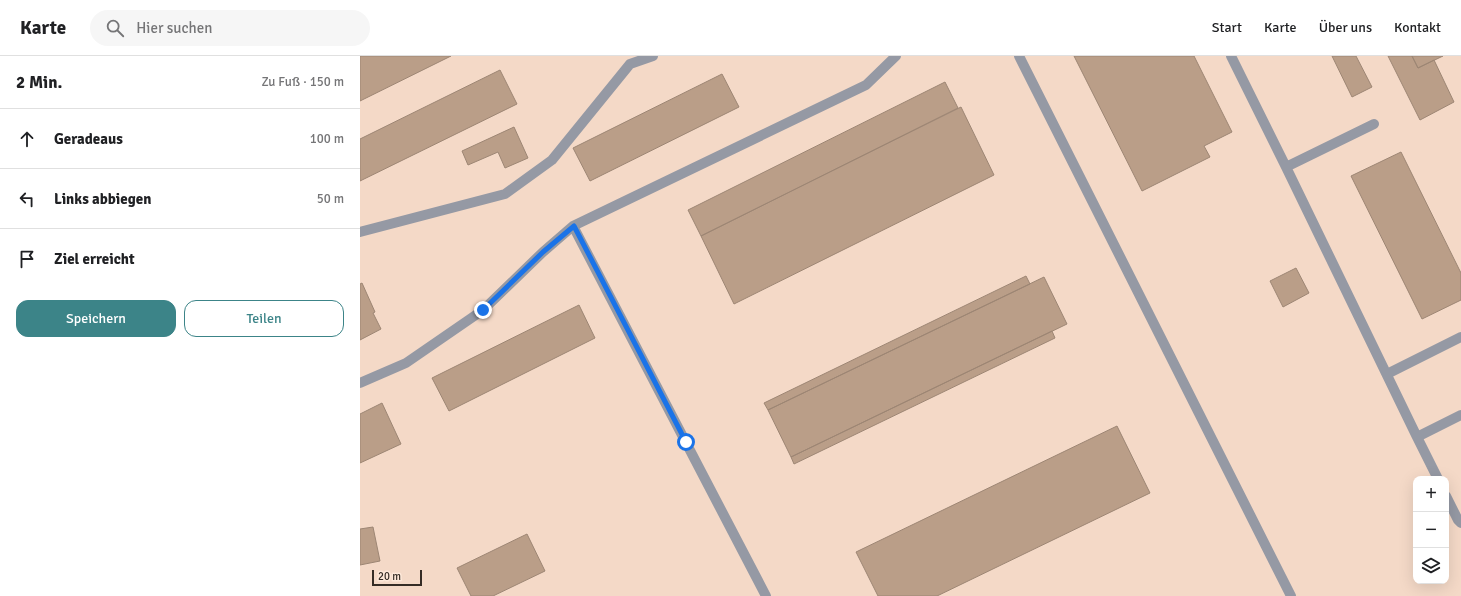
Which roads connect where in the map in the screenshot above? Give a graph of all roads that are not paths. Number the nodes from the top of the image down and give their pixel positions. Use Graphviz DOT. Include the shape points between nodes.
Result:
graph roads {
  1 [pos="653,56"];
  2 [pos="896,56"];
  3 [pos="1019,56"];
  4 [pos="1231,56"];
  5 [pos="1374,124"];
  6 [pos="1286,167"];
  7 [pos="574,226"];
  8 [pos="360,232"];
  9 [pos="1461,337"];
  10 [pos="1386,374"];
  11 [pos="360,383"];
  12 [pos="1461,415"];
  13 [pos="1417,437"];
  14 [pos="1436,476"];
  15 [pos="1449,502"];
  16 [pos="1461,524"];
  17 [pos="766,596"];
  18 [pos="1291,596"];
  1 -- 8 [label="lane" via="630,64 552,160 505,194"];
  2 -- 7 [label="lane" via="866,85"];
  3 -- 18 [label="lane"];
  4 -- 6 [label="lane"];
  5 -- 6 [label="lane"];
  6 -- 10 [label="lane"];
  7 -- 11 [label="lane" via="483,310 406,363"];
  7 -- 17 [label="lane"];
  9 -- 10 [label="lane"];
  10 -- 13 [label="lane"];
  12 -- 13 [label="lane"];
  13 -- 14 [label="lane"];
  15 -- 16 [label="lane"];
}
